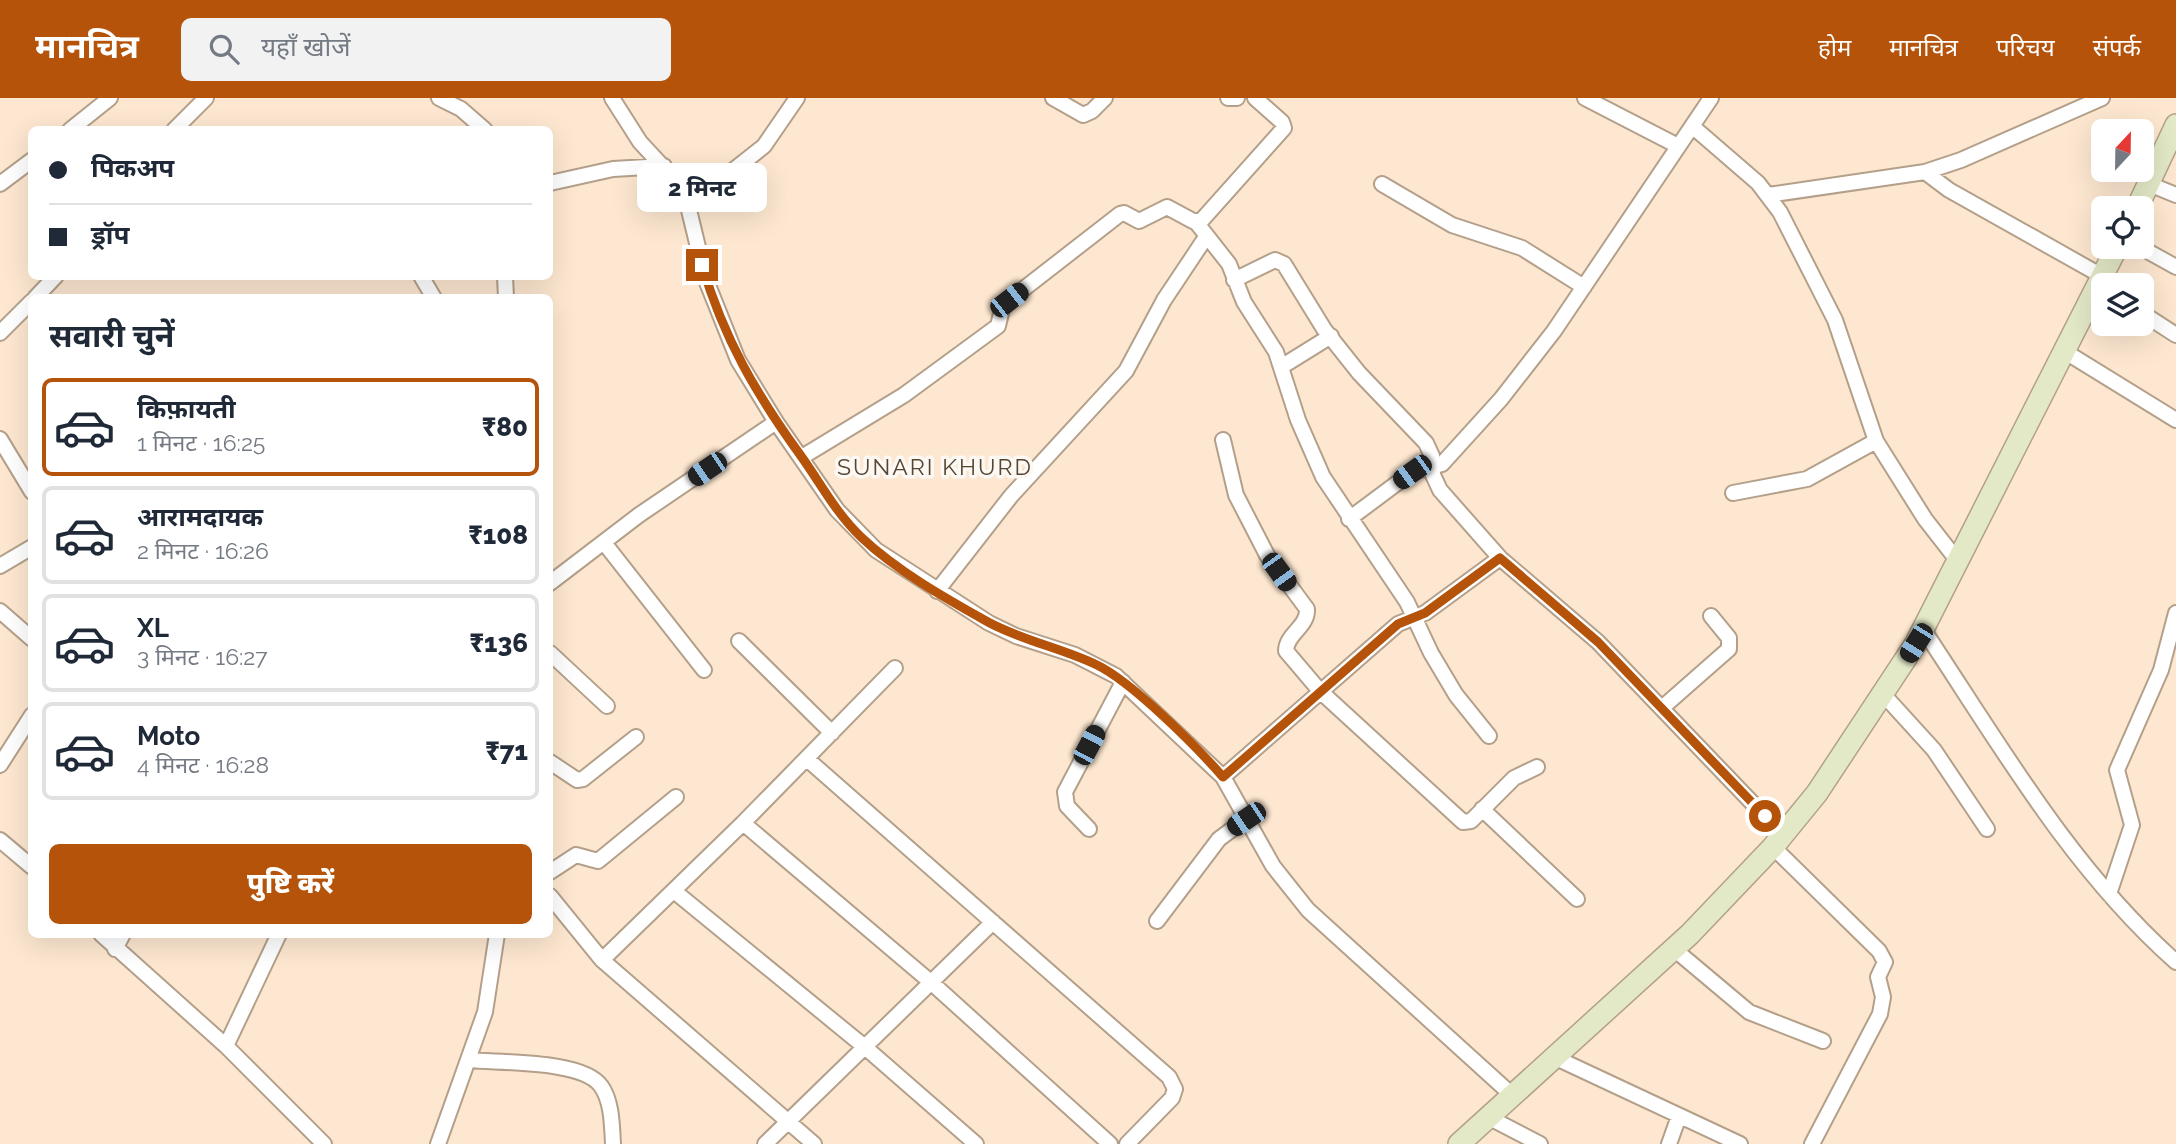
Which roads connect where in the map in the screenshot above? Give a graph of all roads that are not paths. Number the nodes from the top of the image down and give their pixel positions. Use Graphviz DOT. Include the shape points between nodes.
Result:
graph roads {
  1 [pos="110,98"];
  2 [pos="206,98"];
  3 [pos="439,98"];
  4 [pos="612,98"];
  5 [pos="797,98"];
  6 [pos="1053,98"];
  7 [pos="1105,98"];
  8 [pos="1228,98"];
  9 [pos="1237,98"];
  10 [pos="1255,98"];
  11 [pos="1585,98"];
  12 [pos="1711,98"];
  13 [pos="2102,98"];
  14 [pos="2176,125"];
  15 [pos="75,126"];
  16 [pos="178,126"];
  17 [pos="480,126"];
  18 [pos="1692,126"];
  19 [pos="1678,146"];
  20 [pos="28,163"];
  21 [pos="664,166"];
  22 [pos="1925,172"];
  23 [pos="553,182"];
  24 [pos="0,184"];
  25 [pos="1382,184"];
  26 [pos="2149,184"];
  27 [pos="1768,195"];
  28 [pos="2176,195"];
  29 [pos="2143,196"];
  30 [pos="688,206"];
  31 [pos="1196,222"];
  32 [pos="1206,237"];
  33 [pos="2154,255"];
  34 [pos="2176,267"];
  35 [pos="2091,277"];
  36 [pos="52,280"];
  37 [pos="1234,280"];
  38 [pos="1584,287"];
  39 [pos="38,294"];
  40 [pos="2091,301"];
  41 [pos="28,304"];
  42 [pos="2154,321"];
  43 [pos="0,333"];
  44 [pos="2176,335"];
  45 [pos="1331,336"];
  46 [pos="2064,351"];
  47 [pos="1281,367"];
  48 [pos="2176,420"];
  49 [pos="776,422"];
  50 [pos="0,439"];
  51 [pos="1223,440"];
  52 [pos="1876,441"];
  53 [pos="802,457"];
  54 [pos="1433,469"];
  55 [pos="28,485"];
  56 [pos="1733,493"];
  57 [pos="1349,519"];
  58 [pos="605,544"];
  59 [pos="28,549"];
  60 [pos="1500,558"];
  61 [pos="1957,560"];
  62 [pos="0,566"];
  63 [pos="553,581"];
  64 [pos="937,591"];
  65 [pos="0,611"];
  66 [pos="2176,613"];
  67 [pos="1712,616"];
  68 [pos="1416,617"];
  69 [pos="1923,629"];
  70 [pos="28,636"];
  71 [pos="739,641"];
  72 [pos="553,656"];
  73 [pos="895,668"];
  74 [pos="704,670"];
  75 [pos="1123,682"];
  76 [pos="1320,691"];
  77 [pos="1884,694"];
  78 [pos="607,706"];
  79 [pos="1663,707"];
  80 [pos="28,721"];
  81 [pos="832,733"];
  82 [pos="1489,736"];
  83 [pos="636,737"];
  84 [pos="807,759"];
  85 [pos="553,763"];
  86 [pos="0,765"];
  87 [pos="1536,767"];
  88 [pos="1223,777"];
  89 [pos="676,797"];
  90 [pos="1482,809"];
  91 [pos="1246,819"];
  92 [pos="743,823"];
  93 [pos="1089,829"];
  94 [pos="1987,829"];
  95 [pos="0,840"];
  96 [pos="1778,841"];
  97 [pos="28,864"];
  98 [pos="553,870"];
  99 [pos="674,891"];
  100 [pos="2109,894"];
  101 [pos="1577,899"];
  102 [pos="553,900"];
  103 [pos="1157,921"];
  104 [pos="993,922"];
  105 [pos="105,938"];
  106 [pos="121,938"];
  107 [pos="277,938"];
  108 [pos="496,938"];
  109 [pos="115,949"];
  110 [pos="1674,949"];
  111 [pos="601,960"];
  112 [pos="2176,962"];
  113 [pos="933,984"];
  114 [pos="1823,1041"];
  115 [pos="226,1046"];
  116 [pos="866,1048"];
  117 [pos="1554,1057"];
  118 [pos="470,1060"];
  119 [pos="1512,1095"];
  120 [pos="1679,1116"];
  121 [pos="1488,1117"];
  122 [pos="788,1122"];
  123 [pos="324,1144"];
  124 [pos="438,1144"];
  125 [pos="613,1144"];
  126 [pos="765,1144"];
  127 [pos="814,1144"];
  128 [pos="976,1144"];
  129 [pos="1110,1144"];
  130 [pos="1127,1144"];
  131 [pos="1459,1144"];
  132 [pos="1540,1144"];
  133 [pos="1668,1144"];
  134 [pos="1740,1144"];
  135 [pos="1812,1144"];
  1 -- 15 [label="street"];
  2 -- 16 [label="street"];
  3 -- 17 [label="street"];
  4 -- 21 [label="street" via="640,142"];
  5 -- 30 [label="street" via="764,146"];
  6 -- 7 [label="street" via="1083,115"];
  8 -- 9 [label="street"];
  10 -- 31 [label="street" via="1284,128"];
  11 -- 19 [label="street"];
  12 -- 18 [label="street"];
  13 -- 22 [label="street"];
  14 -- 26 [label="street"];
  18 -- 19 [label="street"];
  18 -- 27 [label="street"];
  19 -- 38 [label="street"];
  20 -- 24 [label="street"];
  21 -- 23 [label="street" via="613,169"];
  21 -- 30 [label="street"];
  22 -- 27 [label="street"];
  22 -- 35 [label="street"];
  25 -- 38 [label="street" via="1452,225 1522,248"];
  26 -- 28 [label="street"];
  26 -- 29 [label="street"];
  27 -- 52 [label="street" via="1835,320"];
  30 -- 49 [label="street" via="716,304 750,382"];
  31 -- 32 [label="street"];
  31 -- 53 [label="street" via="1167,207 1139,221 1120,214 1003,305 998,326 904,395"];
  32 -- 37 [label="street" via="1229,264"];
  32 -- 64 [label="street" via="1164,300 1126,371 1011,496"];
  33 -- 34 [label="street"];
  36 -- 39 [label="street"];
  37 -- 45 [label="street" via="1279,260"];
  37 -- 47 [label="street"];
  38 -- 54 [label="street" via="1501,400 1446,461"];
  40 -- 46 [label="street"];
  41 -- 43 [label="street"];
  42 -- 44 [label="street"];
  45 -- 47 [label="street"];
  45 -- 54 [label="street" via="1359,373 1423,439"];
  46 -- 48 [label="street"];
  46 -- 61 [label="street"];
  47 -- 57 [label="street" via="1309,449"];
  49 -- 53 [label="street"];
  49 -- 58 [label="street" via="639,515"];
  50 -- 55 [label="street"];
  51 -- 76 [label="street" via="1236,495 1267,555 1307,609 1306,620 1288,640 1286,651"];
  52 -- 56 [label="street" via="1807,479"];
  52 -- 61 [label="street"];
  53 -- 64 [label="street" via="860,536"];
  54 -- 57 [label="street" via="1412,472"];
  54 -- 60 [label="street" via="1440,490"];
  57 -- 68 [label="street"];
  58 -- 63 [label="street"];
  58 -- 74 [label="street"];
  59 -- 62 [label="street"];
  60 -- 68 [label="street"];
  60 -- 79 [label="street" via="1578,624"];
  61 -- 69 [label="street"];
  64 -- 75 [label="street" via="1003,630 1075,655"];
  65 -- 70 [label="street"];
  66 -- 100 [label="street" via="2161,670 2117,770 2132,825"];
  67 -- 79 [label="street" via="1730,640 1728,649"];
  68 -- 76 [label="street" via="1398,624"];
  68 -- 82 [label="street" via="1449,683"];
  69 -- 77 [label="street"];
  69 -- 100 [label="street" via="2041,808"];
  71 -- 81 [label="street"];
  72 -- 78 [label="street"];
  73 -- 81 [label="street"];
  75 -- 88 [label="street"];
  75 -- 93 [label="street" via="1065,792 1067,806"];
  76 -- 88 [label="street"];
  76 -- 90 [label="street" via="1459,820 1467,823"];
  77 -- 94 [label="street" via="1934,750"];
  77 -- 96 [label="street" via="1817,793"];
  79 -- 96 [label="street"];
  80 -- 86 [label="street"];
  81 -- 84 [label="street"];
  83 -- 85 [label="street" via="580,780"];
  84 -- 92 [label="street"];
  84 -- 104 [label="street"];
  87 -- 90 [label="street" via="1514,778"];
  88 -- 91 [label="street"];
  89 -- 98 [label="street" via="598,860 576,855"];
  90 -- 101 [label="street"];
  91 -- 103 [label="street" via="1219,839"];
  91 -- 119 [label="street" via="1273,866 1308,910"];
  92 -- 99 [label="street"];
  92 -- 113 [label="street"];
  95 -- 97 [label="street"];
  96 -- 110 [label="street"];
  96 -- 135 [label="street" via="1880,951 1885,962 1878,977 1883,997 1880,1014"];
  99 -- 111 [label="street"];
  99 -- 116 [label="street"];
  100 -- 112 [label="street"];
  102 -- 111 [label="street"];
  104 -- 113 [label="street"];
  104 -- 130 [label="street" via="1171,1080 1176,1091 1172,1098"];
  105 -- 109 [label="street"];
  106 -- 109 [label="street"];
  107 -- 115 [label="street"];
  108 -- 118 [label="street" via="489,996"];
  109 -- 115 [label="street"];
  110 -- 114 [label="street" via="1749,1012"];
  110 -- 117 [label="street"];
  111 -- 122 [label="street"];
  113 -- 116 [label="street"];
  113 -- 129 [label="street"];
  115 -- 123 [label="street"];
  116 -- 122 [label="street"];
  116 -- 128 [label="street"];
  117 -- 119 [label="street"];
  117 -- 120 [label="street"];
  118 -- 124 [label="street"];
  118 -- 125 [label="street" via="567,1068 590,1076 604,1091"];
  119 -- 121 [label="street"];
  120 -- 133 [label="street"];
  120 -- 134 [label="street"];
  121 -- 131 [label="street"];
  121 -- 132 [label="street"];
  122 -- 126 [label="street"];
  122 -- 127 [label="street"];
}
